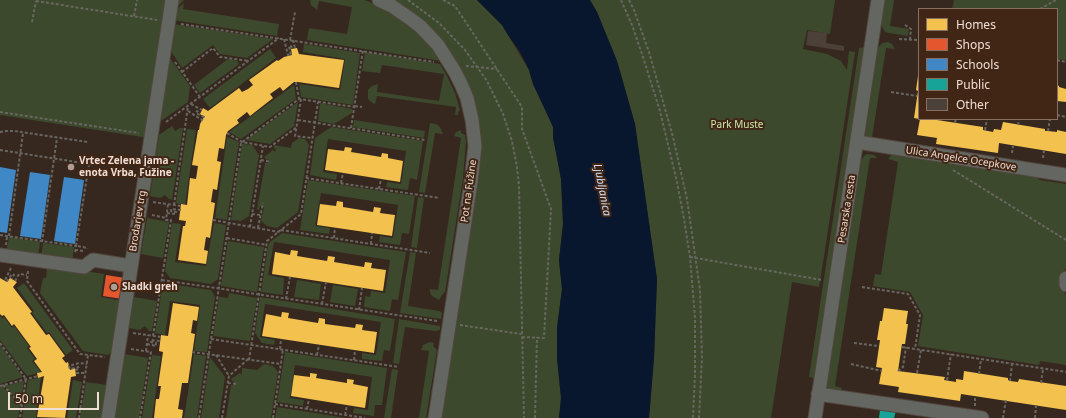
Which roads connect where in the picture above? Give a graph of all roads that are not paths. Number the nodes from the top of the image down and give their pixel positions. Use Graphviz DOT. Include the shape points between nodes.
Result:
graph roads {
  1 [pos="172,0"];
  2 [pos="379,0"];
  3 [pos="878,0"];
  4 [pos="857,142"];
  5 [pos="1066,175"];
  6 [pos="0,255"];
  7 [pos="131,266"];
  8 [pos="1066,278"];
  9 [pos="1066,285"];
  10 [pos="818,394"];
  11 [pos="108,418"];
  12 [pos="435,418"];
  13 [pos="814,418"];
  14 [pos="982,418"];
  1 -- 7 [label="street, Brodarjev trg"];
  2 -- 12 [label="street, Pot na Fužine" via="421,27 438,45 461,84 470,108 474,135 474,158"];
  3 -- 4 [label="street, Pesarska cesta"];
  4 -- 5 [label="street, Ulica Angelce Ocepkove"];
  4 -- 10 [label="street, Pesarska cesta"];
  6 -- 7 [label="street" via="84,268 93,260"];
  7 -- 11 [label="street, Brodarjev trg"];
  8 -- 9 [label="street"];
  10 -- 13 [label="street, Pesarska cesta"];
  10 -- 14 [label="street"];
}
